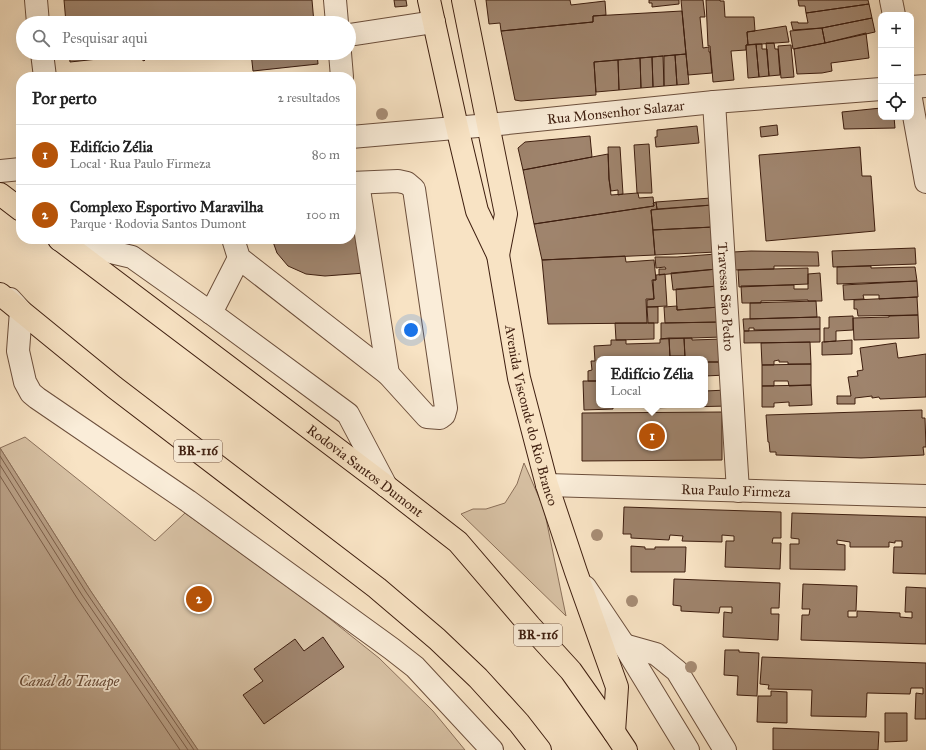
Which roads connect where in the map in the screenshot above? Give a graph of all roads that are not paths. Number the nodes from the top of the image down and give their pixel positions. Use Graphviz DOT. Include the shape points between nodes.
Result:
graph roads {
  1 [pos="36,0"];
  2 [pos="335,0"];
  3 [pos="429,0"];
  4 [pos="464,0"];
  5 [pos="891,0"];
  6 [pos="893,12"];
  7 [pos="37,16"];
  8 [pos="336,16"];
  9 [pos="434,22"];
  10 [pos="356,34"];
  11 [pos="43,60"];
  12 [pos="341,60"];
  13 [pos="44,72"];
  14 [pos="342,72"];
  15 [pos="926,86"];
  16 [pos="914,87"];
  17 [pos="878,89"];
  18 [pos="714,102"];
  19 [pos="914,116"];
  20 [pos="489,125"];
  21 [pos="456,127"];
  22 [pos="356,137"];
  23 [pos="16,169"];
  24 [pos="0,171"];
  25 [pos="926,182"];
  26 [pos="356,183"];
  27 [pos="356,189"];
  28 [pos="0,194"];
  29 [pos="16,206"];
  30 [pos="66,244"];
  31 [pos="79,244"];
  32 [pos="237,248"];
  33 [pos="498,255"];
  34 [pos="0,288"];
  35 [pos="0,294"];
  36 [pos="0,304"];
  37 [pos="21,312"];
  38 [pos="211,313"];
  39 [pos="388,374"];
  40 [pos="547,485"];
  41 [pos="386,486"];
  42 [pos="738,491"];
  43 [pos="926,496"];
  44 [pos="576,572"];
  45 [pos="624,645"];
  46 [pos="614,732"];
  47 [pos="492,750"];
  48 [pos="540,750"];
  49 [pos="626,750"];
  50 [pos="688,750"];
  51 [pos="725,750"];
  1 -- 7 [label="street"];
  2 -- 8 [label="street"];
  3 -- 9 [label="main road, Avenida Visconde do Rio Branco"];
  4 -- 20 [label="main road, Avenida Visconde do Rio Branco"];
  5 -- 6 [label="street"];
  9 -- 10 [label="street"];
  9 -- 21 [label="main road, Avenida Visconde do Rio Branco"];
  11 -- 13 [label="street"];
  12 -- 14 [label="street"];
  15 -- 16 [label="street"];
  17 -- 18 [label="street, Rua Monsenhor Salazar"];
  18 -- 20 [label="street, Rua Monsenhor Salazar"];
  18 -- 42 [label="street, Travessa São Pedro"];
  19 -- 25 [label="street"];
  20 -- 21 [label="street, Rua Monsenhor Salazar"];
  20 -- 33 [label="main road, Avenida Visconde do Rio Branco" via="506,214"];
  21 -- 22 [label="street, Rua Monsenhor Salazar"];
  21 -- 33 [label="main road, Avenida Visconde do Rio Branco" via="477,211"];
  23 -- 24 [label="street"];
  26 -- 39 [label="street" via="398,181 407,183 414,189 446,408 444,414 440,418 427,417"];
  27 -- 39 [label="street"];
  28 -- 29 [label="main road"];
  30 -- 41 [label="main road, Rodovia Santos Dumont / BR-116"];
  31 -- 38 [label="street" via="132,257"];
  32 -- 38 [label="street"];
  32 -- 39 [label="street"];
  33 -- 40 [label="main road, Avenida Visconde do Rio Branco" via="519,378"];
  34 -- 37 [label="street"];
  35 -- 37 [label="main road, BR-116"];
  36 -- 37 [label="main road"];
  37 -- 47 [label="street" via="18,351 31,393 188,501 404,658"];
  37 -- 48 [label="main road, BR-116" via="114,387 377,588 438,639 478,678"];
  38 -- 41 [label="street" via="348,414"];
  40 -- 42 [label="street, Rua Paulo Firmeza"];
  40 -- 44 [label="main road, Avenida Visconde do Rio Branco"];
  41 -- 46 [label="main road, Rodovia Santos Dumont / BR-116" via="458,542 571,671"];
  42 -- 43 [label="street, Rua Paulo Firmeza"];
  44 -- 45 [label="street, Avenida Visconde do Rio Branco"];
  44 -- 46 [label="main road, Avenida Visconde do Rio Branco" via="617,687"];
  45 -- 50 [label="street, Avenida Visconde do Rio Branco"];
  45 -- 51 [label="street" via="656,654 678,671"];
  46 -- 49 [label="main road, Rodovia Santos Dumont / BR-116"];
}
